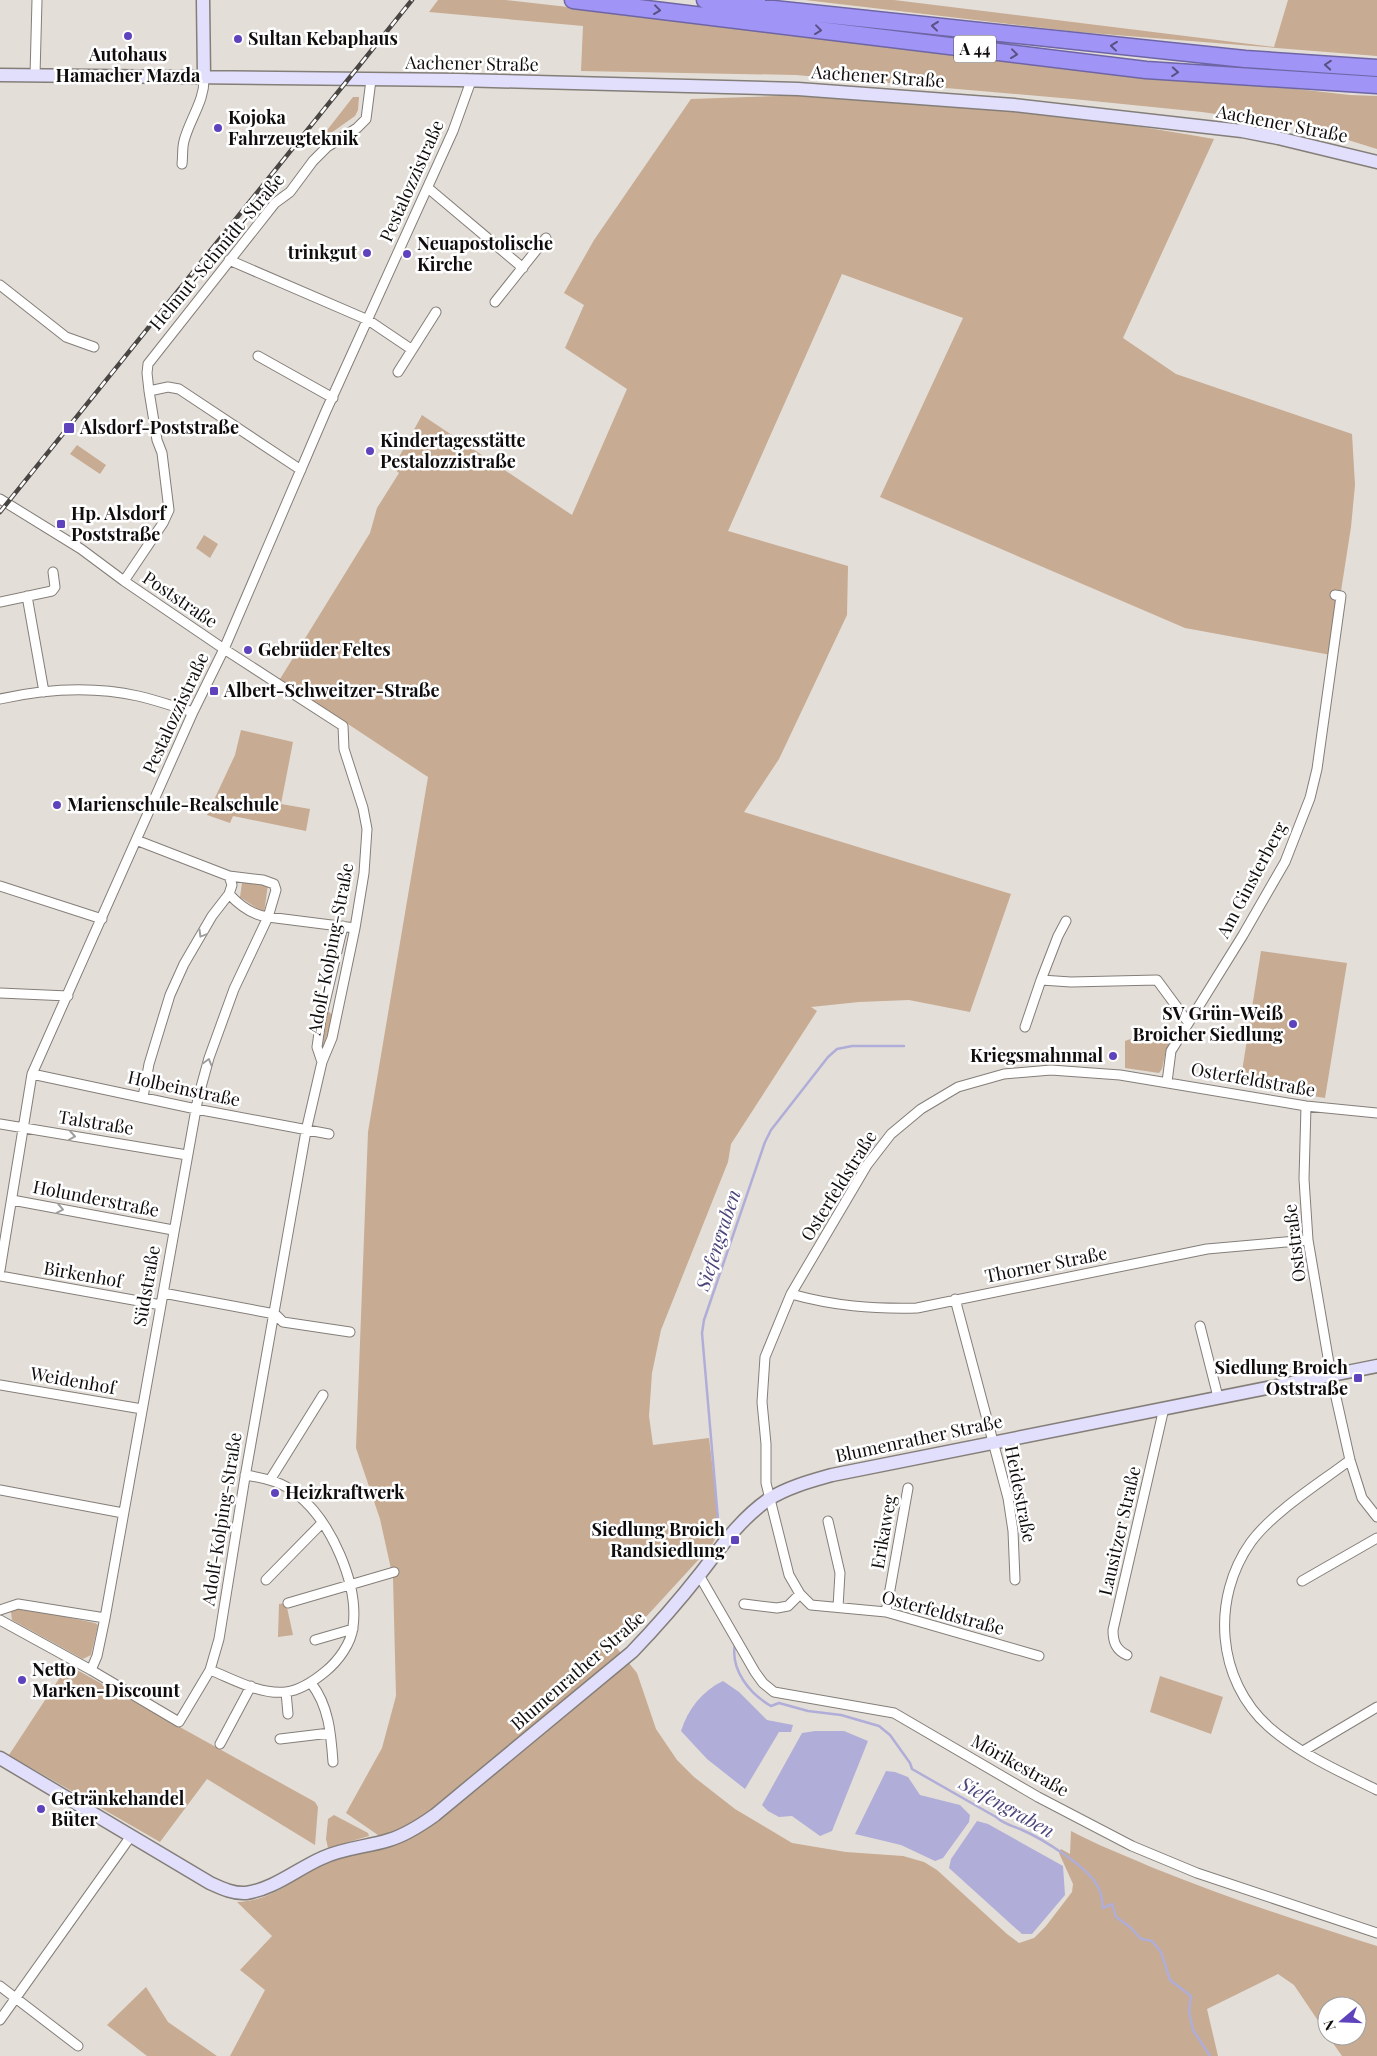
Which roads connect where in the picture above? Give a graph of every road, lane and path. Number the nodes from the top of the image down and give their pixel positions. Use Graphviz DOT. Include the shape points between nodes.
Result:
graph roads {
  1 [pos="37,0"];
  2 [pos="203,0"];
  3 [pos="573,0"];
  4 [pos="705,0"];
  5 [pos="1377,68"];
  6 [pos="0,75"];
  7 [pos="35,75"];
  8 [pos="204,77"];
  9 [pos="372,80"];
  10 [pos="471,81"];
  11 [pos="1377,85"];
  12 [pos="1377,162"];
  13 [pos="182,164"];
  14 [pos="428,188"];
  15 [pos="546,238"];
  16 [pos="229,260"];
  17 [pos="523,268"];
  18 [pos="0,285"];
  19 [pos="495,302"];
  20 [pos="436,312"];
  21 [pos="368,320"];
  22 [pos="94,347"];
  23 [pos="411,348"];
  24 [pos="258,356"];
  25 [pos="398,372"];
  26 [pos="149,391"];
  27 [pos="333,398"];
  28 [pos="301,470"];
  29 [pos="0,499"];
  30 [pos="53,572"];
  31 [pos="124,581"];
  32 [pos="1335,595"];
  33 [pos="27,596"];
  34 [pos="0,602"];
  35 [pos="224,649"];
  36 [pos="44,692"];
  37 [pos="0,699"];
  38 [pos="193,712"];
  39 [pos="343,726"];
  40 [pos="136,840"];
  41 [pos="229,876"];
  42 [pos="0,886"];
  43 [pos="229,894"];
  44 [pos="268,918"];
  45 [pos="102,919"];
  46 [pos="1066,921"];
  47 [pos="343,926"];
  48 [pos="355,928"];
  49 [pos="1041,980"];
  50 [pos="0,993"];
  51 [pos="68,996"];
  52 [pos="1188,1022"];
  53 [pos="1025,1027"];
  54 [pos="322,1062"];
  55 [pos="32,1074"];
  56 [pos="1167,1082"];
  57 [pos="143,1097"];
  58 [pos="1306,1106"];
  59 [pos="196,1109"];
  60 [pos="1377,1113"];
  61 [pos="0,1124"];
  62 [pos="24,1128"];
  63 [pos="306,1131"];
  64 [pos="329,1134"];
  65 [pos="187,1155"];
  66 [pos="12,1200"];
  67 [pos="173,1230"];
  68 [pos="1308,1240"];
  69 [pos="0,1270"];
  70 [pos="0,1276"];
  71 [pos="163,1293"];
  72 [pos="791,1294"];
  73 [pos="955,1300"];
  74 [pos="161,1305"];
  75 [pos="275,1314"];
  76 [pos="1200,1326"];
  77 [pos="350,1332"];
  78 [pos="1377,1366"];
  79 [pos="1331,1375"];
  80 [pos="0,1385"];
  81 [pos="323,1396"];
  82 [pos="1218,1397"];
  83 [pos="1164,1408"];
  84 [pos="142,1409"];
  85 [pos="993,1441"];
  86 [pos="1350,1460"];
  87 [pos="245,1475"];
  88 [pos="270,1480"];
  89 [pos="908,1488"];
  90 [pos="0,1490"];
  91 [pos="770,1499"];
  92 [pos="123,1513"];
  93 [pos="1377,1517"];
  94 [pos="828,1521"];
  95 [pos="322,1523"];
  96 [pos="1377,1538"];
  97 [pos="394,1572"];
  98 [pos="699,1575"];
  99 [pos="266,1580"];
  100 [pos="1015,1580"];
  101 [pos="1302,1581"];
  102 [pos="349,1585"];
  103 [pos="800,1594"];
  104 [pos="288,1603"];
  105 [pos="744,1604"];
  106 [pos="838,1607"];
  107 [pos="0,1610"];
  108 [pos="886,1612"];
  109 [pos="105,1618"];
  110 [pos="0,1620"];
  111 [pos="353,1629"];
  112 [pos="315,1640"];
  113 [pos="1127,1655"];
  114 [pos="1039,1656"];
  115 [pos="91,1670"];
  116 [pos="210,1670"];
  117 [pos="311,1683"];
  118 [pos="251,1686"];
  119 [pos="286,1692"];
  120 [pos="1377,1706"];
  121 [pos="288,1714"];
  122 [pos="330,1732"];
  123 [pos="280,1738"];
  124 [pos="220,1744"];
  125 [pos="1303,1751"];
  126 [pos="0,1758"];
  127 [pos="333,1762"];
  128 [pos="1377,1790"];
  129 [pos="131,1836"];
  130 [pos="1377,1933"];
  131 [pos="0,1986"];
  132 [pos="16,1998"];
  133 [pos="0,2020"];
  134 [pos="78,2046"];
  1 -- 7 [label="street"];
  2 -- 8 [label="street"];
  3 -- 11 [label="highway, A 44, one-way" via="1146,70"];
  5 -- 4 [label="highway, A 44, one-way" via="1235,58"];
  6 -- 7 [label="street, Aachener Straße"];
  7 -- 8 [label="street, Aachener Straße"];
  8 -- 9 [label="street, Aachener Straße"];
  8 -- 13 [label="street" via="199,107 184,141"];
  9 -- 10 [label="street, Aachener Straße"];
  9 -- 16 [label="street, Helmut-Schmidt-Straße" via="366,119 327,147 290,192 275,203"];
  10 -- 12 [label="street, Aachener Straße" via="798,89 1014,105 1242,131"];
  10 -- 14 [label="street, Pestalozzistraße"];
  14 -- 17 [label="street"];
  14 -- 21 [label="street, Pestalozzistraße"];
  15 -- 17 [label="street"];
  16 -- 21 [label="street"];
  16 -- 26 [label="street, Helmut-Schmidt-Straße" via="148,364"];
  17 -- 19 [label="street"];
  18 -- 22 [label="street" via="66,337"];
  20 -- 23 [label="street"];
  21 -- 23 [label="street"];
  21 -- 27 [label="street, Pestalozzistraße"];
  23 -- 25 [label="street"];
  24 -- 27 [label="street"];
  26 -- 28 [label="street" via="168,387 179,389"];
  26 -- 31 [label="street, Helmut-Schmidt-Straße" via="162,453 169,510"];
  27 -- 28 [label="street, Pestalozzistraße"];
  28 -- 35 [label="street, Pestalozzistraße"];
  29 -- 31 [label="street, Poststraße" via="81,549"];
  30 -- 33 [label="street" via="55,587 52,591"];
  31 -- 35 [label="street, Poststraße"];
  32 -- 52 [label="street, Am Ginsterberg" via="1342,596 1310,798 1285,862"];
  33 -- 34 [label="street"];
  33 -- 36 [label="street"];
  35 -- 38 [label="street, Pestalozzistraße"];
  35 -- 39 [label="street, Poststraße"];
  36 -- 37 [label="street"];
  36 -- 38 [label="street" via="97,691 138,696"];
  38 -- 40 [label="street, Pestalozzistraße"];
  39 -- 48 [label="street, Adolf-Kolping-Straße" via="344,749 367,829"];
  40 -- 41 [label="street"];
  40 -- 45 [label="street, Pestalozzistraße"];
  41 -- 43 [label="street" via="232,885"];
  41 -- 44 [label="street, Südstraße" via="274,884 276,890"];
  42 -- 45 [label="street"];
  43 -- 44 [label="street" via="249,911"];
  43 -- 57 [label="street, one-way" via="212,916 170,994"];
  44 -- 47 [label="street"];
  59 -- 44 [label="street, Südstraße, one-way" via="208,1058 234,989"];
  45 -- 51 [label="street, Pestalozzistraße"];
  46 -- 49 [label="street"];
  47 -- 48 [label="street"];
  47 -- 54 [label="street, Adolf-Kolping-Straße" via="321,1018 317,1047"];
  48 -- 54 [label="street, Adolf-Kolping-Straße" via="332,1038"];
  49 -- 52 [label="street" via="1157,980"];
  49 -- 53 [label="street"];
  50 -- 51 [label="street"];
  51 -- 55 [label="street, Pestalozzistraße"];
  52 -- 56 [label="street, Am Ginsterberg" via="1171,1052"];
  54 -- 63 [label="street, Adolf-Kolping-Straße"];
  55 -- 57 [label="street, Holbeinstraße"];
  55 -- 62 [label="street, Pestalozzistraße"];
  56 -- 58 [label="street, Osterfeldstraße"];
  56 -- 72 [label="street, Osterfeldstraße" via="1120,1074 1051,1070 1004,1074 958,1087 922,1109 891,1134 867,1165"];
  57 -- 59 [label="street, Holbeinstraße"];
  58 -- 60 [label="street, Osterfeldstraße"];
  58 -- 68 [label="street, Oststraße" via="1304,1179"];
  59 -- 63 [label="street, Holbeinstraße"];
  59 -- 65 [label="street, Südstraße"];
  61 -- 62 [label="street, Talstraße"];
  62 -- 65 [label="street, Talstraße, one-way"];
  62 -- 66 [label="street, Pestalozzistraße"];
  63 -- 64 [label="street, Holbeinstraße"];
  63 -- 75 [label="street, Adolf-Kolping-Straße"];
  65 -- 67 [label="street, Südstraße"];
  66 -- 67 [label="street, Holunderstraße, one-way"];
  66 -- 69 [label="street, Pestalozzistraße"];
  67 -- 71 [label="street, Südstraße"];
  68 -- 73 [label="street, Thorner Straße" via="1207,1249"];
  68 -- 79 [label="street, Oststraße"];
  70 -- 74 [label="street, Birkenhof"];
  71 -- 74 [label="street, Südstraße"];
  71 -- 75 [label="street"];
  72 -- 73 [label="street, Thorner Straße" via="822,1303 887,1308 917,1308"];
  72 -- 91 [label="street, Osterfeldstraße" via="764,1357 762,1402 766,1483"];
  73 -- 85 [label="street, Heidestraße"];
  74 -- 84 [label="street, Südstraße"];
  75 -- 77 [label="street" via="283,1322"];
  75 -- 87 [label="street, Adolf-Kolping-Straße"];
  76 -- 82 [label="street"];
  78 -- 79 [label="street, Blumenrather Straße"];
  79 -- 82 [label="street, Blumenrather Straße"];
  79 -- 86 [label="street, Oststraße"];
  80 -- 84 [label="street, Weidenhof"];
  81 -- 88 [label="street"];
  82 -- 83 [label="street, Blumenrather Straße"];
  83 -- 85 [label="street, Blumenrather Straße"];
  83 -- 113 [label="street, Lausitzer Straße" via="1113,1630 1114,1643"];
  84 -- 92 [label="street, Südstraße"];
  85 -- 91 [label="street, Blumenrather Straße" via="832,1475 806,1482"];
  85 -- 100 [label="street, Heidestraße" via="1008,1498"];
  86 -- 93 [label="street, Oststraße" via="1362,1498"];
  86 -- 125 [label="street" via="1279,1513 1252,1541 1234,1574 1225,1601 1224,1633 1232,1672 1245,1699 1269,1727"];
  87 -- 88 [label="street"];
  87 -- 116 [label="street, Adolf-Kolping-Straße" via="219,1639"];
  88 -- 95 [label="street" via="298,1495"];
  89 -- 108 [label="street, Erikaweg"];
  90 -- 92 [label="street"];
  91 -- 98 [label="street, Blumenrather Straße" via="736,1528"];
  91 -- 103 [label="street, Osterfeldstraße" via="789,1575"];
  92 -- 109 [label="street, Südstraße"];
  94 -- 106 [label="street" via="840,1573"];
  95 -- 99 [label="street"];
  95 -- 102 [label="street" via="337,1550"];
  96 -- 101 [label="street"];
  97 -- 102 [label="street"];
  98 -- 129 [label="street, Blumenrather Straße" via="661,1623 632,1652 436,1815 407,1833 331,1854 268,1887 245,1893 210,1883"];
  98 -- 130 [label="street, Mörikestraße" via="755,1672 774,1692 894,1713 1038,1797 1140,1849 1197,1873"];
  102 -- 104 [label="street"];
  102 -- 111 [label="street"];
  103 -- 105 [label="street" via="788,1606 777,1608"];
  103 -- 106 [label="street, Osterfeldstraße" via="811,1605"];
  106 -- 108 [label="street, Osterfeldstraße"];
  107 -- 109 [label="street" via="18,1604"];
  108 -- 114 [label="street, Osterfeldstraße"];
  109 -- 115 [label="street, Südstraße"];
  110 -- 115 [label="street"];
  111 -- 112 [label="street"];
  111 -- 117 [label="street" via="344,1650 330,1668"];
  115 -- 116 [label="street, Adolf-Kolping-Straße" via="179,1722"];
  116 -- 118 [label="street"];
  117 -- 119 [label="street"];
  117 -- 122 [label="street" via="327,1715"];
  118 -- 119 [label="street"];
  118 -- 124 [label="street"];
  119 -- 121 [label="street"];
  120 -- 125 [label="street"];
  122 -- 123 [label="street"];
  122 -- 127 [label="street"];
  125 -- 128 [label="street"];
  126 -- 129 [label="street, Blumenrather Straße"];
  129 -- 132 [label="street"];
  131 -- 132 [label="street"];
  132 -- 133 [label="street"];
  132 -- 134 [label="street"];
}
